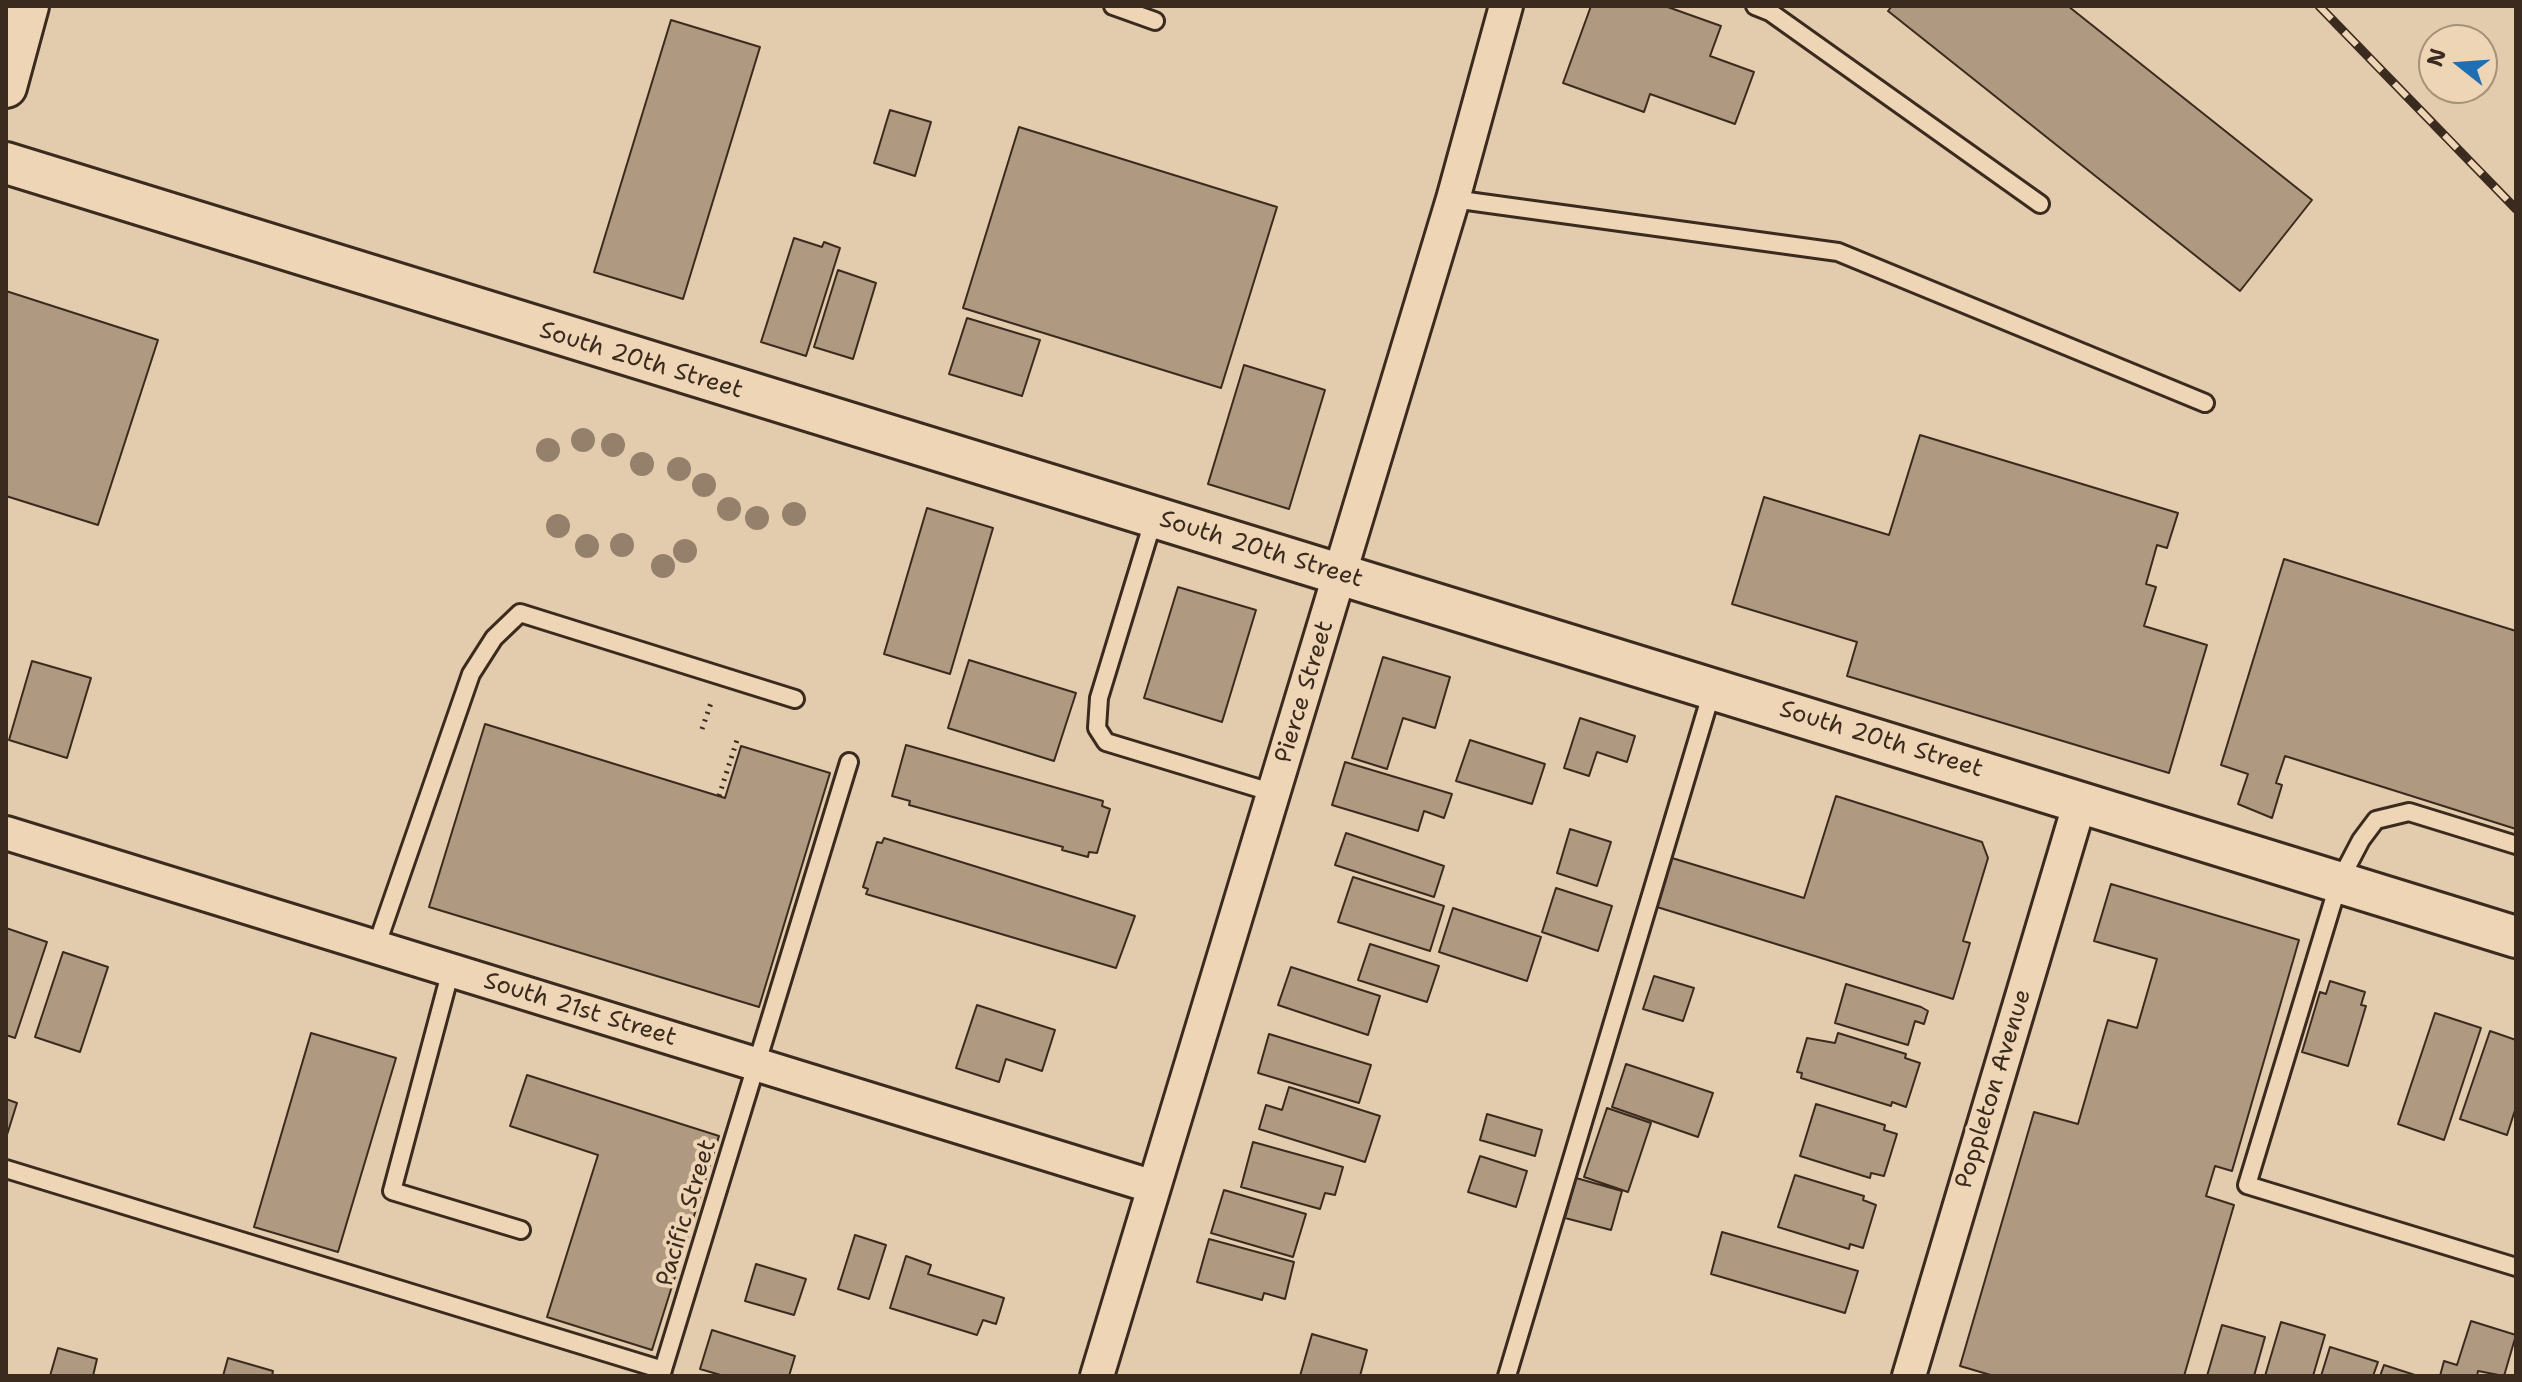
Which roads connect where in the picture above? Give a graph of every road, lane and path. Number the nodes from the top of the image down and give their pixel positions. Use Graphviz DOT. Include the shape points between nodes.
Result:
graph roads {
  1 [pos="28,6"];
  2 [pos="1113,6"];
  3 [pos="1506,6"];
  4 [pos="1755,6"];
  5 [pos="1155,21"];
  6 [pos="6,87"];
  7 [pos="6,163"];
  8 [pos="1453,199"];
  9 [pos="2040,204"];
  10 [pos="2205,403"];
  11 [pos="1154,517"];
  12 [pos="1341,573"];
  13 [pos="1713,688"];
  14 [pos="795,699"];
  15 [pos="737,740"];
  16 [pos="849,762"];
  17 [pos="1274,793"];
  18 [pos="719,796"];
  19 [pos="2080,802"];
  20 [pos="6,833"];
  21 [pos="2516,845"];
  22 [pos="2339,882"];
  23 [pos="2516,937"];
  24 [pos="376,947"];
  25 [pos="451,970"];
  26 [pos="758,1064"];
  27 [pos="6,1169"];
  28 [pos="1154,1187"];
  29 [pos="521,1230"];
  30 [pos="2516,1267"];
  31 [pos="662,1373"];
  32 [pos="1097,1376"];
  33 [pos="1507,1376"];
  34 [pos="1909,1376"];
  1 -- 6 [label="street"];
  2 -- 5 [label="lane"];
  3 -- 8 [label="street, Pierce Street"];
  4 -- 9 [label="lane"];
  7 -- 11 [label="street, South 20th Street"];
  8 -- 10 [label="lane" via="1838,252"];
  8 -- 12 [label="street, Pierce Street"];
  11 -- 12 [label="street, South 20th Street"];
  11 -- 17 [label="lane" via="1099,698 1097,728 1106,742"];
  12 -- 13 [label="street, South 20th Street"];
  12 -- 17 [label="street, Pierce Street"];
  13 -- 19 [label="street, South 20th Street"];
  13 -- 33 [label="lane"];
  14 -- 24 [label="lane" via="520,613 494,638 471,674"];
  15 -- 18 [label="path"];
  16 -- 26 [label="lane, Pacific Street"];
  17 -- 28 [label="street, Pierce Street"];
  19 -- 22 [label="street, South 20th Street"];
  19 -- 34 [label="street, Poppleton Avenue"];
  20 -- 24 [label="street, South 21st Street"];
  21 -- 22 [label="lane" via="2409,812 2376,820"];
  22 -- 23 [label="street, South 20th Street"];
  22 -- 30 [label="lane" via="2247,1185"];
  24 -- 25 [label="street, South 21st Street"];
  25 -- 26 [label="street, South 21st Street"];
  25 -- 29 [label="lane" via="392,1191"];
  26 -- 28 [label="street, South 21st Street"];
  26 -- 31 [label="lane, Pacific Street"];
  27 -- 31 [label="lane"];
  28 -- 32 [label="street, Pierce Street"];
}
